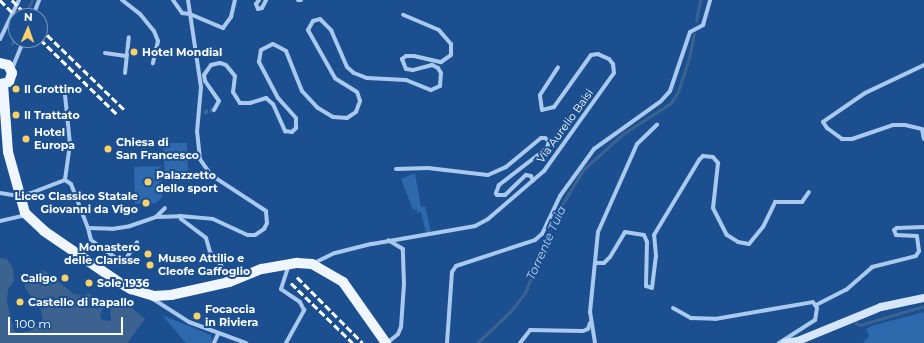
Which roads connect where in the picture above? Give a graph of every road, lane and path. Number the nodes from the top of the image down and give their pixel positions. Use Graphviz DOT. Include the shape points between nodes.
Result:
graph roads {
  1 [pos="20,0"];
  2 [pos="122,0"];
  3 [pos="173,0"];
  4 [pos="188,0"];
  5 [pos="235,0"];
  6 [pos="259,0"];
  7 [pos="266,0"];
  8 [pos="298,0"];
  9 [pos="301,0"];
  10 [pos="710,0"];
  11 [pos="190,14"];
  12 [pos="403,14"];
  13 [pos="128,37"];
  14 [pos="0,39"];
  15 [pos="21,48"];
  16 [pos="105,53"];
  17 [pos="126,56"];
  18 [pos="0,63"];
  19 [pos="154,63"];
  20 [pos="924,65"];
  21 [pos="558,67"];
  22 [pos="12,71"];
  23 [pos="125,73"];
  24 [pos="2,84"];
  25 [pos="65,95"];
  26 [pos="214,110"];
  27 [pos="657,125"];
  28 [pos="924,139"];
  29 [pos="396,169"];
  30 [pos="65,180"];
  31 [pos="533,181"];
  32 [pos="809,192"];
  33 [pos="0,193"];
  34 [pos="19,196"];
  35 [pos="165,208"];
  36 [pos="180,216"];
  37 [pos="156,217"];
  38 [pos="25,218"];
  39 [pos="0,221"];
  40 [pos="924,227"];
  41 [pos="88,228"];
  42 [pos="388,240"];
  43 [pos="137,242"];
  44 [pos="595,263"];
  45 [pos="312,264"];
  46 [pos="289,265"];
  47 [pos="229,282"];
  48 [pos="148,294"];
  49 [pos="924,298"];
  50 [pos="816,305"];
  51 [pos="673,308"];
  52 [pos="591,322"];
  53 [pos="218,334"];
  54 [pos="214,343"];
  55 [pos="246,343"];
  56 [pos="286,343"];
  57 [pos="386,343"];
  58 [pos="447,343"];
  59 [pos="520,343"];
  60 [pos="595,343"];
  61 [pos="780,343"];
  62 [pos="785,343"];
  1 -- 14 [label="street"];
  2 -- 19 [label="street" via="140,14 154,31 158,41"];
  3 -- 11 [label="street" via="182,13"];
  4 -- 11 [label="street"];
  5 -- 11 [label="street" via="231,17 223,28"];
  6 -- 7 [label="street" via="255,7 258,9 262,8"];
  8 -- 9 [label="street"];
  10 -- 58 [label="street" via="702,25 690,32 670,91 661,101 594,149 560,196 542,234 535,240 456,266 452,272"];
  11 -- 36 [label="street" via="201,87 198,152 211,175 266,211 267,223 259,233 248,236 213,219"];
  12 -- 26 [label="street" via="439,30 451,44 451,55 441,62 414,56 402,59 406,69 413,70 432,65 438,68 441,73 440,86 431,90 406,80 367,78 354,74 347,67 331,30 320,19 313,21 308,30 335,78 357,92 360,101 356,112 347,118 333,117 318,108 302,91 286,51 273,44 261,50 259,62 278,98 296,118 296,128 292,132 285,131 273,104 266,98 240,103 233,92 235,76 226,65 220,63 211,65 204,75 219,101"];
  13 -- 17 [label="street"];
  15 -- 22 [label="street"];
  16 -- 17 [label="street"];
  17 -- 23 [label="street"];
  18 -- 22 [label="main road" via="8,65"];
  20 -- 28 [label="street" via="865,93 823,122 826,128 842,139 852,139 893,125 905,125 922,129"];
  21 -- 31 [label="street, Via Aurelio Baisi" via="540,95 542,110 554,107 591,55 598,54 609,59 613,64 614,73 554,159"];
  22 -- 24 [label="main road" via="9,82"];
  24 -- 34 [label="main road" via="8,152"];
  25 -- 30 [label="street" via="70,144"];
  27 -- 44 [label="street" via="637,144 603,219 598,232"];
  29 -- 31 [label="street" via="428,168 488,174 506,167 540,138 545,138 548,141 547,148 498,185 497,196 505,195 526,175 531,176"];
  30 -- 34 [label="street"];
  30 -- 41 [label="street" via="71,184"];
  31 -- 42 [label="street, Via Aurelio Baisi" via="488,220 474,226"];
  32 -- 44 [label="street" via="802,202 775,202 763,227 749,244 738,242 727,235 713,208 718,163 713,157 703,156 698,160 654,235 656,256 652,288 646,286 647,250 644,235 625,232 610,257 604,263"];
  33 -- 34 [label="street"];
  34 -- 38 [label="main road"];
  35 -- 37 [label="street"];
  36 -- 37 [label="street"];
  36 -- 47 [label="street" via="181,220 206,238 210,252 221,265"];
  37 -- 41 [label="street" via="130,226"];
  38 -- 39 [label="street"];
  38 -- 48 [label="main road" via="131,289"];
  40 -- 50 [label="street" via="894,230 896,235 917,236 919,251 916,256 872,267 846,290"];
  41 -- 43 [label="street" via="91,240 123,263"];
  42 -- 45 [label="street, Via Aurelio Baisi" via="334,253"];
  42 -- 57 [label="street" via="403,249 404,284 401,327 394,339"];
  44 -- 52 [label="street"];
  45 -- 46 [label="main road"];
  45 -- 57 [label="main road" via="343,282"];
  46 -- 47 [label="main road" via="262,269"];
  46 -- 56 [label="street" via="281,289 300,302 304,310"];
  47 -- 48 [label="main road" via="171,295"];
  48 -- 53 [label="street" via="188,322"];
  49 -- 62 [label="street" via="881,306 798,341"];
  50 -- 51 [label="street" via="809,301 736,317 708,319 691,318"];
  50 -- 61 [label="street" via="817,315 811,324"];
  52 -- 59 [label="street" via="588,329 583,330 530,330"];
  52 -- 60 [label="street"];
  53 -- 54 [label="street"];
  53 -- 55 [label="street"];
}
